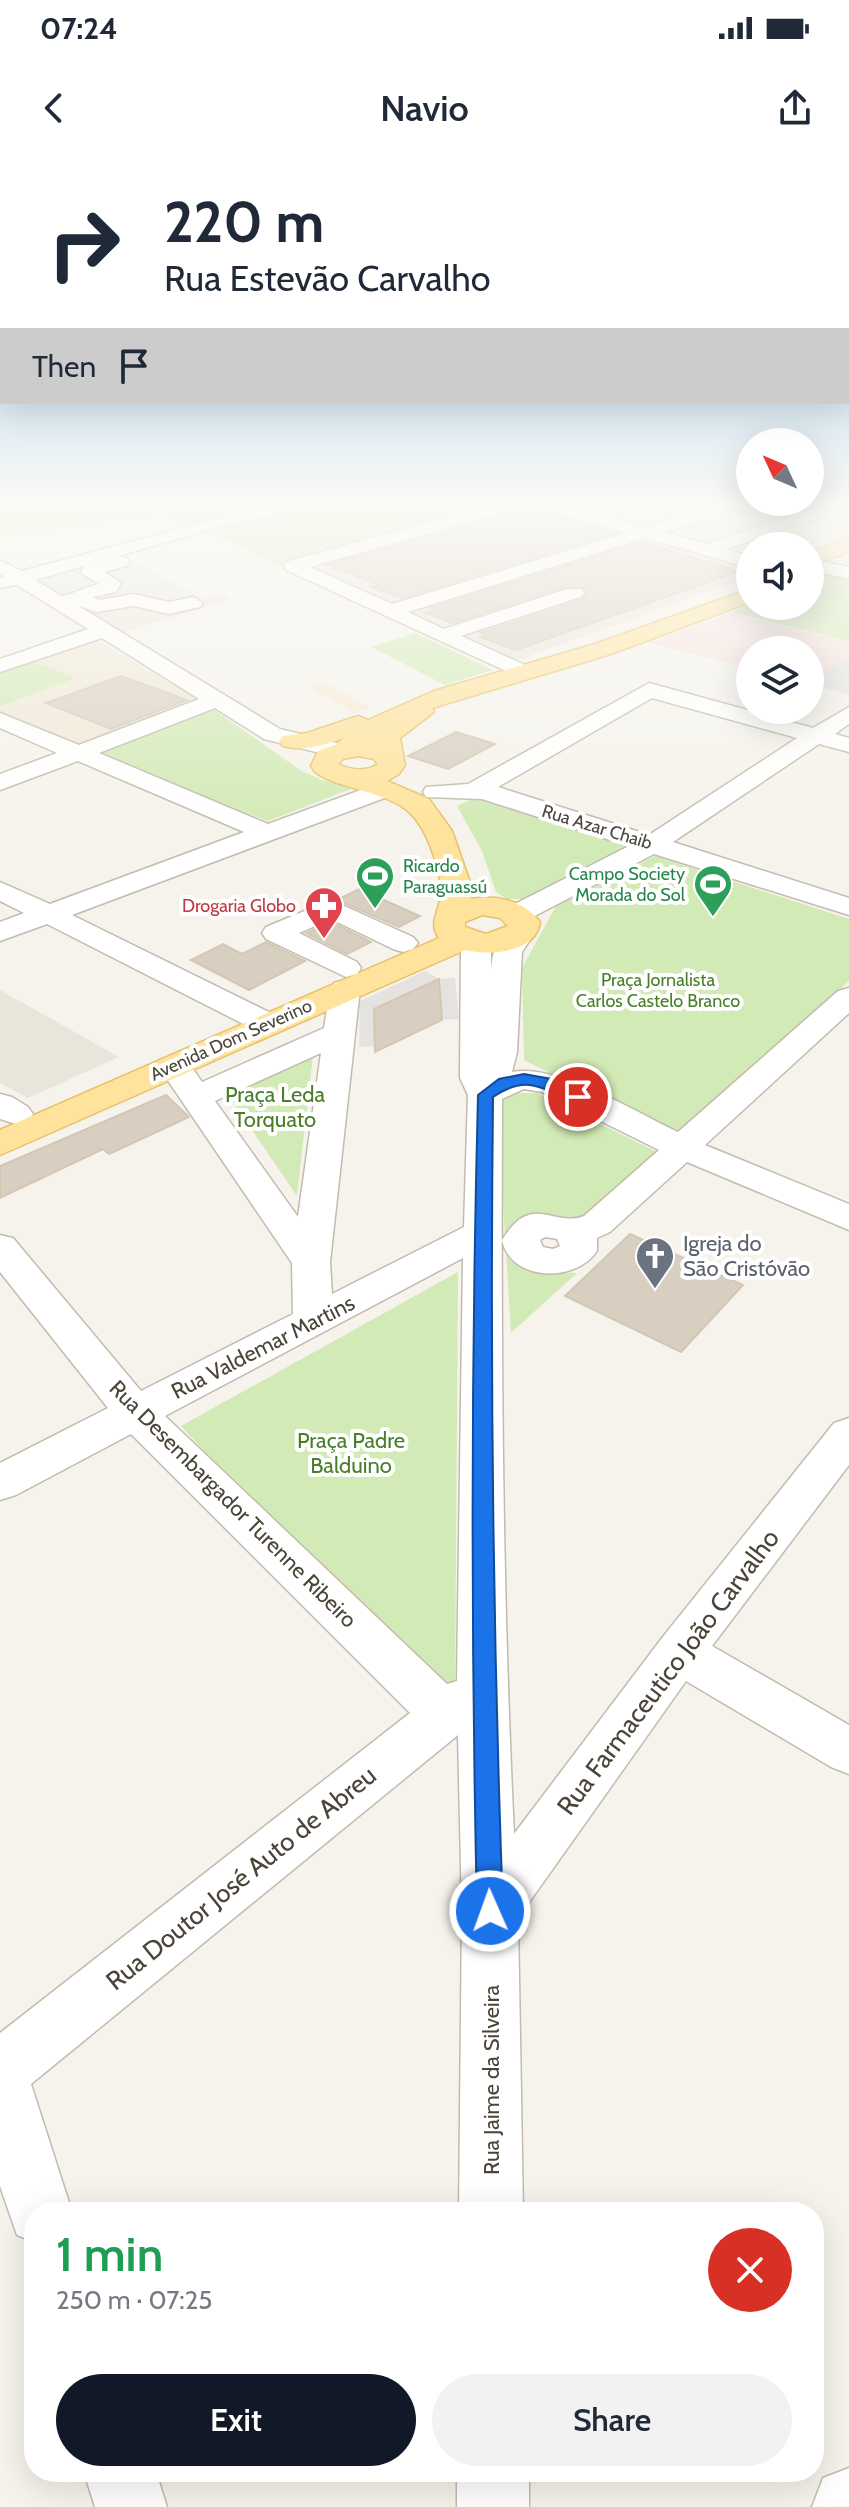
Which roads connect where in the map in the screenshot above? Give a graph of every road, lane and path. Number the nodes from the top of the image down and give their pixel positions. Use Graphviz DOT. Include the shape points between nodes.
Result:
graph roads {
  1 [pos="85,615"];
  2 [pos="399,615"];
  3 [pos="509,615"];
  4 [pos="660,615"];
  5 [pos="695,615"];
  6 [pos="102,631"];
  7 [pos="447,635"];
  8 [pos="0,666"];
  9 [pos="519,671"];
  10 [pos="467,690"];
  11 [pos="216,700"];
  12 [pos="418,707"];
  13 [pos="849,714"];
  14 [pos="0,720"];
  15 [pos="815,736"];
  16 [pos="282,738"];
  17 [pos="849,745"];
  18 [pos="77,754"];
  19 [pos="342,762"];
  20 [pos="390,770"];
  21 [pos="0,783"];
  22 [pos="475,790"];
  23 [pos="435,792"];
  24 [pos="268,833"];
  25 [pos="653,844"];
  26 [pos="0,890"];
  27 [pos="498,899"];
  28 [pos="849,907"];
  29 [pos="49,914"];
  30 [pos="461,929"];
  31 [pos="0,932"];
  32 [pos="396,946"];
  33 [pos="346,979"];
  34 [pos="849,997"];
  35 [pos="257,1018"];
  36 [pos="340,1033"];
  37 [pos="174,1066"];
  38 [pos="493,1074"];
  39 [pos="196,1097"];
  40 [pos="5,1113"];
  41 [pos="0,1144"];
  42 [pos="683,1148"];
  43 [pos="849,1218"];
  44 [pos="483,1232"];
  45 [pos="575,1233"];
  46 [pos="0,1247"];
  47 [pos="311,1262"];
  48 [pos="313,1321"];
  49 [pos="135,1412"];
  50 [pos="849,1434"];
  51 [pos="0,1483"];
  52 [pos="679,1652"];
  53 [pos="464,1700"];
  54 [pos="849,1751"];
  55 [pos="490,1911"];
  56 [pos="0,2071"];
  57 [pos="0,2082"];
  58 [pos="37,2202"];
  59 [pos="491,2202"];
  60 [pos="123,2482"];
  61 [pos="493,2482"];
  62 [pos="131,2507"];
  63 [pos="493,2507"];
  1 -- 6 [label="street"];
  2 -- 7 [label="street"];
  3 -- 7 [label="street"];
  4 -- 9 [label="main road" via="537,659"];
  5 -- 9 [label="main road" via="554,664"];
  6 -- 8 [label="street"];
  6 -- 11 [label="street"];
  7 -- 9 [label="street"];
  9 -- 10 [label="main road"];
  10 -- 12 [label="main road"];
  10 -- 20 [label="main road" via="393,730 387,744"];
  11 -- 16 [label="street"];
  11 -- 18 [label="street"];
  12 -- 16 [label="main road" via="310,741"];
  12 -- 19 [label="main road" via="357,736"];
  13 -- 15 [label="street"];
  14 -- 18 [label="street"];
  15 -- 17 [label="street"];
  15 -- 22 [label="street" via="649,690"];
  15 -- 25 [label="street"];
  16 -- 19 [label="street"];
  18 -- 21 [label="street"];
  18 -- 24 [label="street"];
  19 -- 20 [label="main road, Rua Jaime da Silveira"];
  20 -- 23 [label="main road, Rua Jaime da Silveira"];
  20 -- 24 [label="street"];
  20 -- 30 [label="main road, Rua Jaime da Silveira" via="438,831 457,888"];
  22 -- 23 [label="street, Rua Azar Chaib"];
  22 -- 25 [label="street, Rua Azar Chaib"];
  23 -- 27 [label="main road, Rua Jaime da Silveira" via="455,813"];
  24 -- 29 [label="street"];
  25 -- 27 [label="street"];
  25 -- 28 [label="street, Rua Azar Chaib"];
  26 -- 29 [label="street"];
  27 -- 30 [label="main road" via="471,907"];
  27 -- 38 [label="street" via="507,951"];
  29 -- 31 [label="street"];
  29 -- 35 [label="street"];
  30 -- 32 [label="main road, Avenida Dom Severino"];
  30 -- 33 [label="main road, Avenida Dom Severino"];
  30 -- 38 [label="street, Rua Jaime da Silveira" via="476,1078"];
  32 -- 33 [label="main road, Avenida Dom Severino"];
  32 -- 33 [label="street" via="331,908 276,933"];
  33 -- 35 [label="main road, Avenida Dom Severino"];
  33 -- 36 [label="street"];
  34 -- 42 [label="street"];
  35 -- 37 [label="main road, Avenida Dom Severino"];
  35 -- 40 [label="main road, Avenida Dom Severino"];
  36 -- 39 [label="street"];
  36 -- 47 [label="street"];
  37 -- 39 [label="street"];
  37 -- 41 [label="main road, Avenida Dom Severino"];
  38 -- 42 [label="street" via="504,1083 524,1079 551,1084"];
  38 -- 44 [label="street, Rua Jaime da Silveira"];
  39 -- 47 [label="street"];
  42 -- 43 [label="street"];
  42 -- 45 [label="street" via="597,1224"];
  44 -- 48 [label="street, Rua Valdemar Martins"];
  44 -- 53 [label="street, Rua Jaime da Silveira"];
  46 -- 49 [label="street, Rua Desembargador Turenne Ribeiro"];
  47 -- 48 [label="street"];
  48 -- 49 [label="street, Rua Valdemar Martins"];
  49 -- 51 [label="street, Rua Valdemar Martins"];
  49 -- 53 [label="street, Rua Desembargador Turenne Ribeiro" via="258,1529"];
  50 -- 52 [label="street, Rua Farmaceutico João Carvalho"];
  52 -- 54 [label="street"];
  52 -- 55 [label="street, Rua Farmaceutico João Carvalho"];
  53 -- 55 [label="street, Rua Jaime da Silveira"];
  53 -- 56 [label="street, Rua Doutor José Auto de Abreu"];
  55 -- 59 [label="street, Rua Jaime da Silveira"];
  57 -- 58 [label="street"];
  60 -- 62 [label="street"];
  61 -- 63 [label="street"];
}
